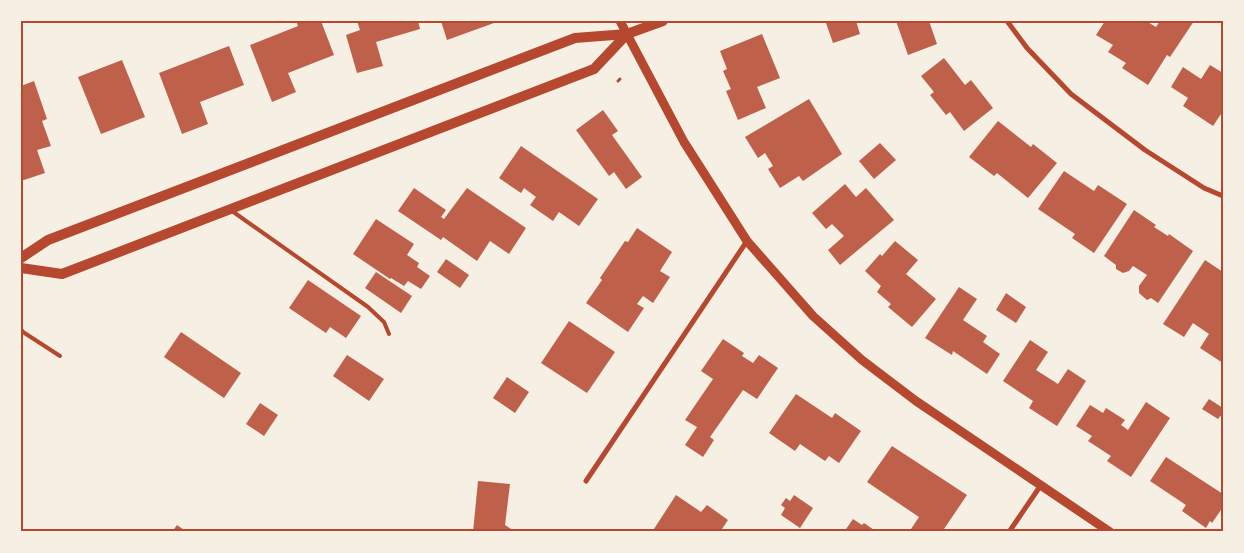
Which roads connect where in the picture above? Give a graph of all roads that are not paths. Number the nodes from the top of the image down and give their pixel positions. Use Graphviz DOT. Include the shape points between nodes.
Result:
graph roads {
  1 [pos="620,21"];
  2 [pos="663,21"];
  3 [pos="1007,21"];
  4 [pos="627,34"];
  5 [pos="1223,196"];
  6 [pos="230,210"];
  7 [pos="747,240"];
  8 [pos="21,258"];
  9 [pos="21,268"];
  10 [pos="21,329"];
  11 [pos="389,334"];
  12 [pos="60,356"];
  13 [pos="586,481"];
  14 [pos="1041,485"];
  15 [pos="1009,532"];
  16 [pos="1110,532"];
  1 -- 4 [label="street"];
  2 -- 4 [label="main road"];
  3 -- 5 [label="street" via="1027,48 1071,94 1145,150 1204,188"];
  4 -- 6 [label="main road" via="594,69"];
  4 -- 7 [label="street" via="684,142"];
  4 -- 8 [label="main road" via="575,38 48,240"];
  6 -- 9 [label="main road" via="62,274"];
  6 -- 11 [label="lane" via="368,307 384,322"];
  7 -- 13 [label="street"];
  7 -- 14 [label="street" via="813,316 862,360 916,401"];
  10 -- 12 [label="lane"];
  14 -- 15 [label="street"];
  14 -- 16 [label="street"];
}
